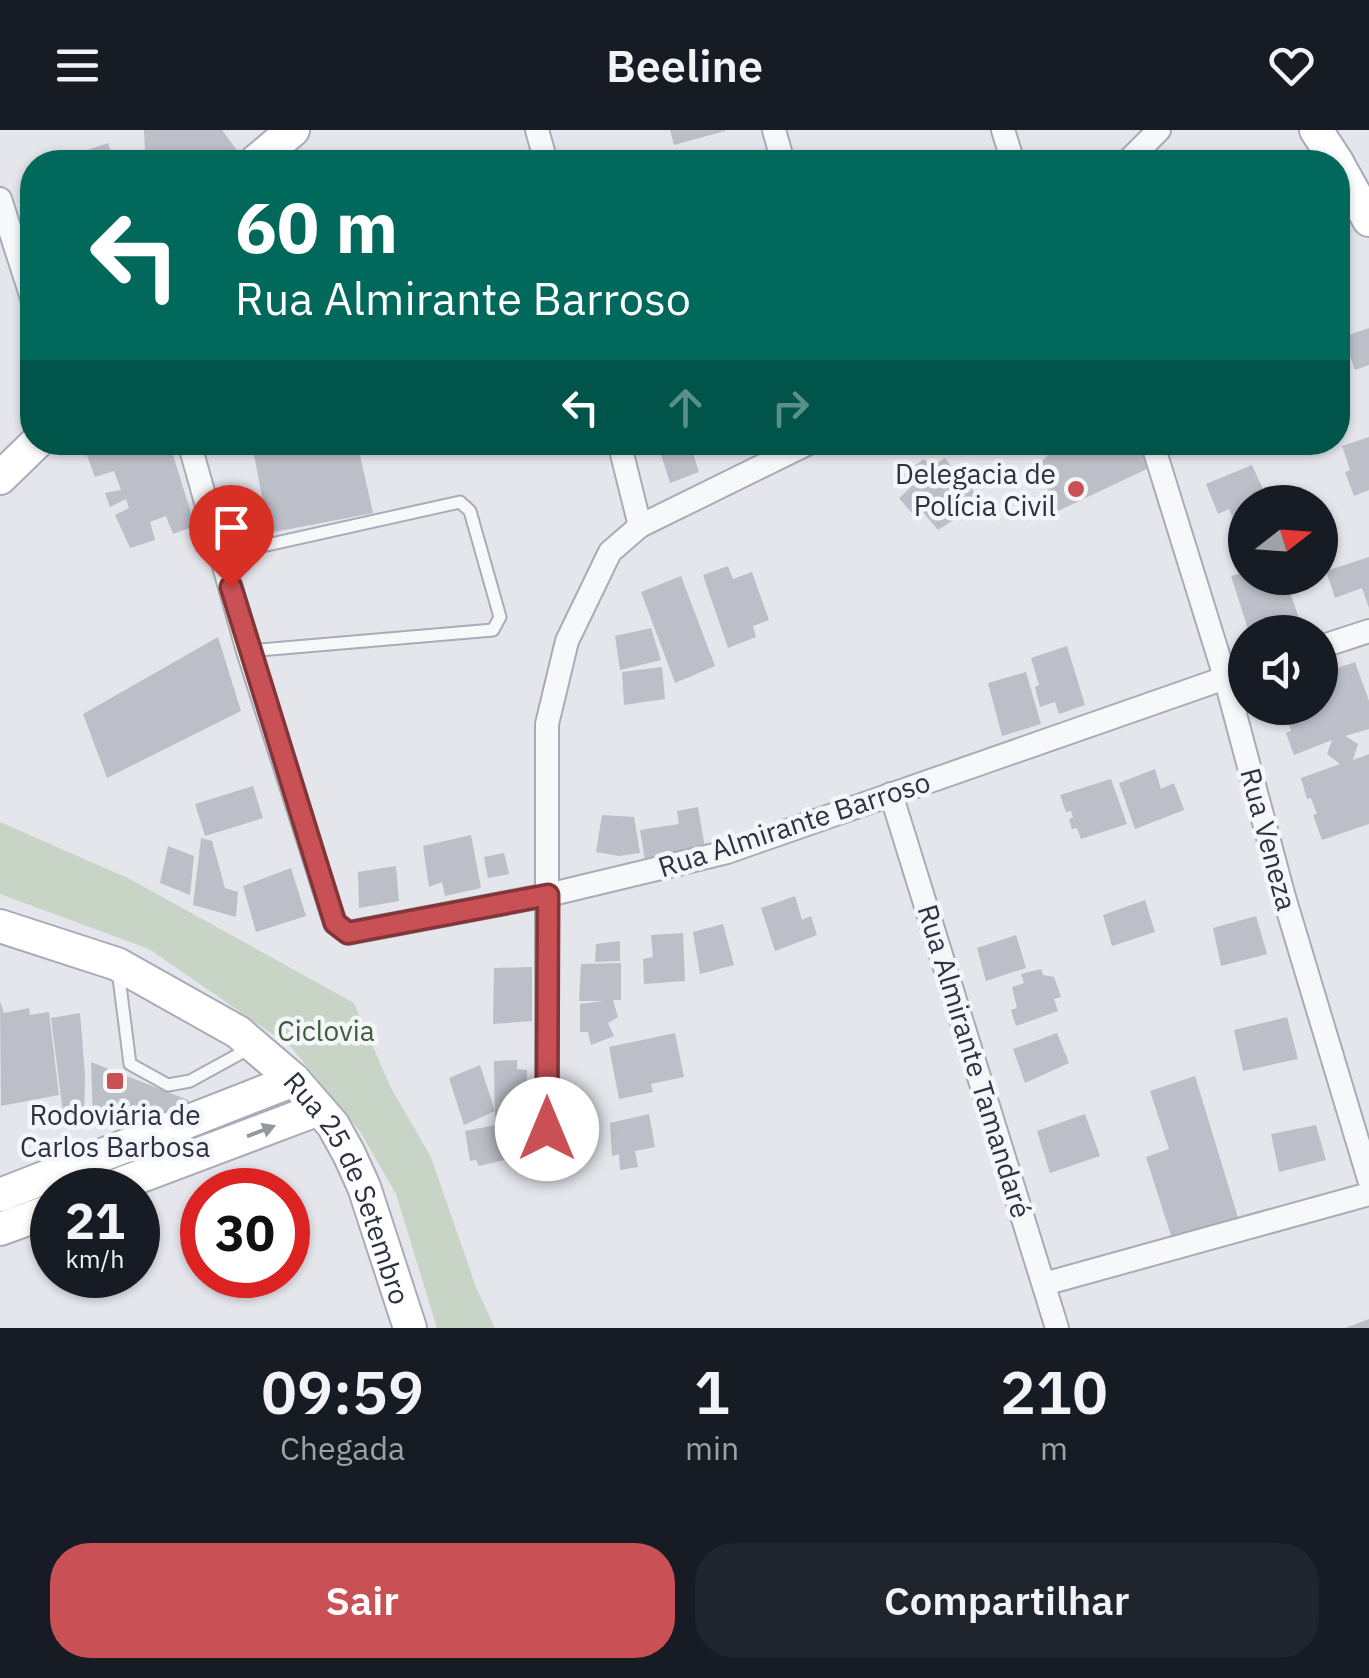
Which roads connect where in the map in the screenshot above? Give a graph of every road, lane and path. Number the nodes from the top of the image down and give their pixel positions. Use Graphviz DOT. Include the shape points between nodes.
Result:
graph roads {
  1 [pos="294,130"];
  2 [pos="1159,130"];
  3 [pos="270,150"];
  4 [pos="1140,150"];
  5 [pos="1350,186"];
  6 [pos="0,200"];
  7 [pos="1369,220"];
  8 [pos="20,261"];
  9 [pos="24,455"];
  10 [pos="193,455"];
  11 [pos="622,455"];
  12 [pos="785,455"];
  13 [pos="1157,455"];
  14 [pos="0,478"];
  15 [pos="640,526"];
  16 [pos="222,556"];
  17 [pos="1369,631"];
  18 [pos="1338,641"];
  19 [pos="248,650"];
  20 [pos="1228,654"];
  21 [pos="1228,676"];
  22 [pos="1246,725"];
  23 [pos="892,794"];
  24 [pos="548,895"];
  25 [pos="0,926"];
  26 [pos="117,964"];
  27 [pos="256,1044"];
  28 [pos="294,1080"];
  29 [pos="319,1109"];
  30 [pos="547,1129"];
  31 [pos="160,1169"];
  32 [pos="1369,1179"];
  33 [pos="1369,1194"];
  34 [pos="0,1195"];
  35 [pos="30,1218"];
  36 [pos="0,1229"];
  37 [pos="1044,1284"];
  38 [pos="410,1328"];
  39 [pos="1057,1328"];
  1 -- 3 [label="main road"];
  2 -- 4 [label="street"];
  5 -- 7 [label="main road"];
  6 -- 8 [label="street"];
  9 -- 14 [label="main road"];
  10 -- 16 [label="street"];
  11 -- 15 [label="street"];
  12 -- 15 [label="street"];
  13 -- 20 [label="street, Rua Veneza"];
  15 -- 24 [label="street" via="610,552 567,640 547,724"];
  16 -- 19 [label="street"];
  16 -- 19 [label="lane" via="460,502 470,511 500,617 493,630"];
  17 -- 18 [label="street"];
  19 -- 24 [label="street, Rua Almirante Barroso" via="335,923 348,933"];
  21 -- 23 [label="street, Rua Almirante Barroso"];
  22 -- 32 [label="street, Rua Veneza" via="1284,897"];
  23 -- 24 [label="street, Rua Almirante Barroso" via="726,852"];
  23 -- 37 [label="street, Rua Almirante Tamandaré"];
  24 -- 30 [label="street"];
  25 -- 26 [label="main road, Rua 25 de Setembro"];
  26 -- 27 [label="main road, Rua 25 de Setembro"];
  26 -- 27 [label="lane" via="130,1064 168,1085 190,1081"];
  27 -- 28 [label="main road, Rua 25 de Setembro"];
  28 -- 29 [label="main road, Rua 25 de Setembro"];
  28 -- 34 [label="main road"];
  31 -- 29 [label="main road, one-way"];
  29 -- 38 [label="main road, Rua 25 de Setembro" via="364,1187"];
  33 -- 37 [label="street"];
  35 -- 36 [label="main road"];
  37 -- 39 [label="street, Rua Almirante Tamandaré"];
}
